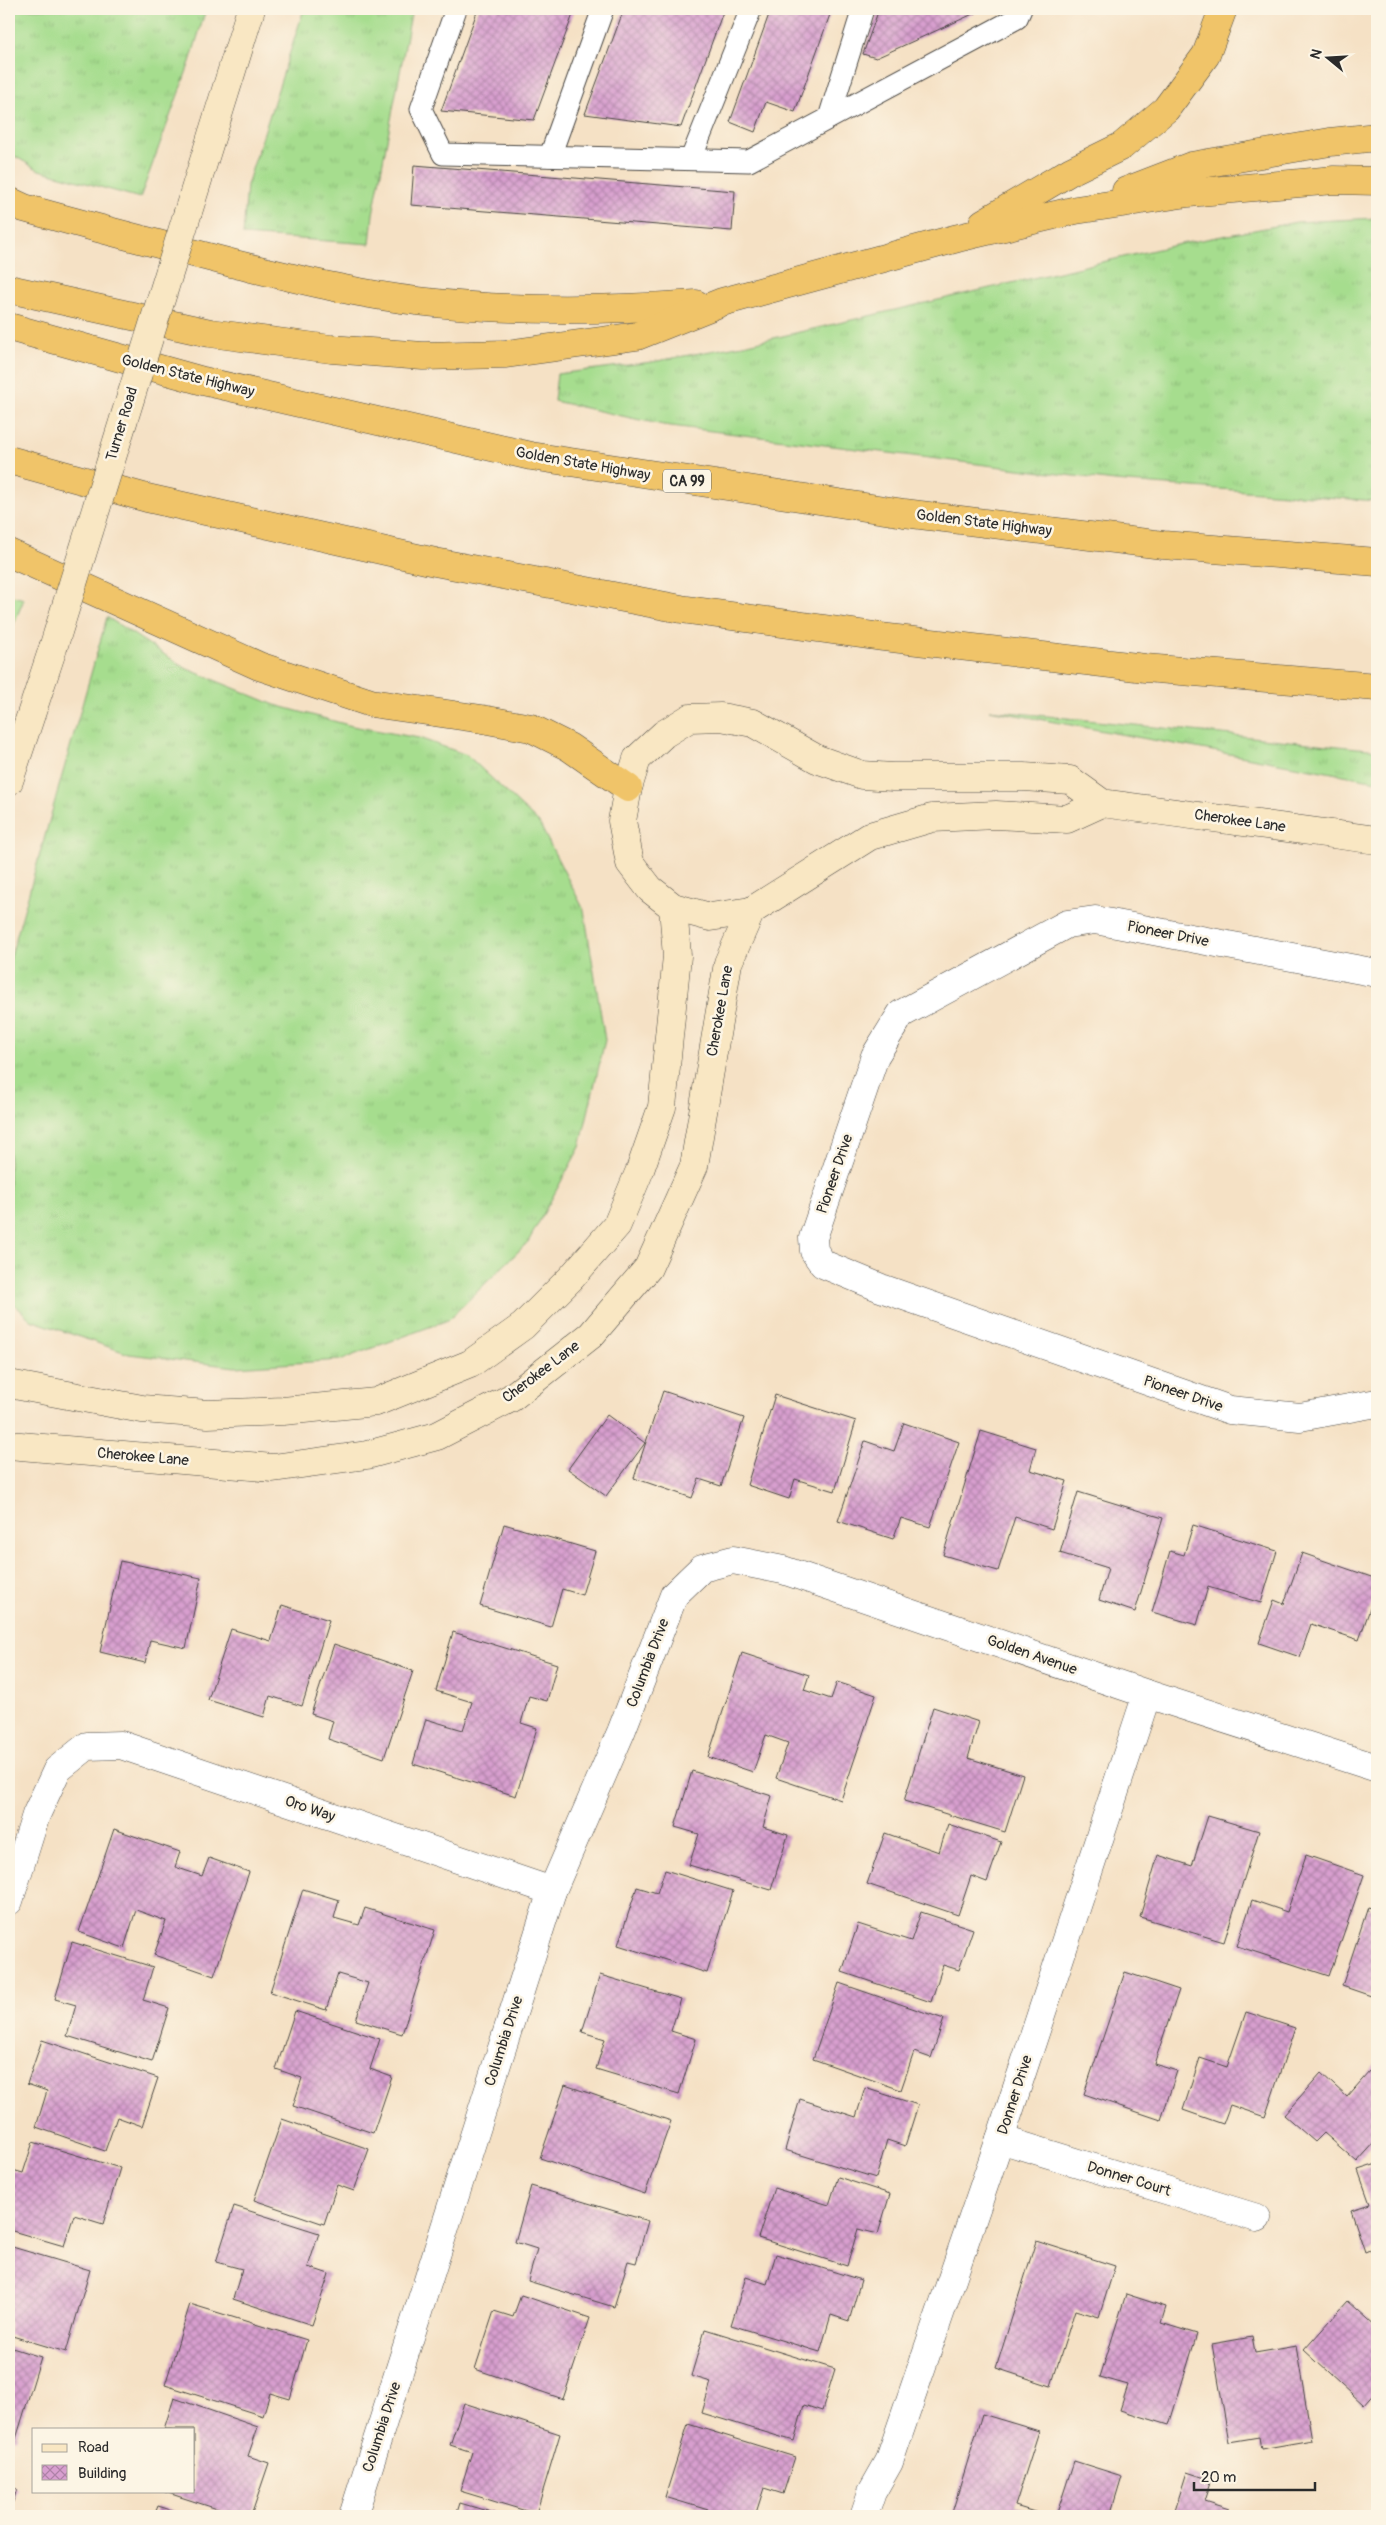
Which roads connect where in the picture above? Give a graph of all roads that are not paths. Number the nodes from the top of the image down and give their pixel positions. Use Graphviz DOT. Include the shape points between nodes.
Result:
graph roads {
  1 [pos="251,9"];
  2 [pos="456,9"];
  3 [pos="603,9"];
  4 [pos="751,9"];
  5 [pos="863,9"];
  6 [pos="1020,9"];
  7 [pos="1223,9"];
  8 [pos="829,118"];
  9 [pos="1377,137"];
  10 [pos="550,156"];
  11 [pos="691,159"];
  12 [pos="1377,181"];
  13 [pos="9,201"];
  14 [pos="1076,210"];
  15 [pos="958,238"];
  16 [pos="9,289"];
  17 [pos="722,302"];
  18 [pos="9,327"];
  19 [pos="9,460"];
  20 [pos="9,552"];
  21 [pos="1377,562"];
  22 [pos="1377,686"];
  23 [pos="9,781"];
  24 [pos="628,788"];
  25 [pos="1102,802"];
  26 [pos="1377,840"];
  27 [pos="673,908"];
  28 [pos="751,911"];
  29 [pos="1377,973"];
  30 [pos="9,1368"];
  31 [pos="9,1384"];
  32 [pos="42,1390"];
  33 [pos="1377,1403"];
  34 [pos="9,1445"];
  35 [pos="689,1580"];
  36 [pos="1147,1694"];
  37 [pos="1377,1768"];
  38 [pos="552,1891"];
  39 [pos="9,1901"];
  40 [pos="1000,2139"];
  41 [pos="1257,2218"];
  42 [pos="868,2504"];
  43 [pos="353,2516"];
  1 -- 23 [label="main road, Turner Road, bridge"];
  2 -- 10 [label="lane" via="420,109 443,154"];
  3 -- 10 [label="lane"];
  4 -- 11 [label="lane"];
  5 -- 8 [label="lane"];
  6 -- 8 [label="lane" via="1017,18"];
  7 -- 15 [label="highway" via="1206,55 1166,109 1122,146 1070,171"];
  8 -- 11 [label="lane" via="749,161"];
  9 -- 14 [label="highway" via="1191,166"];
  10 -- 11 [label="lane"];
  12 -- 14 [label="highway" via="1334,180 1188,193"];
  13 -- 17 [label="highway" via="132,238 303,280 416,301 538,310"];
  14 -- 15 [label="highway"];
  15 -- 17 [label="highway"];
  16 -- 17 [label="highway" via="210,333 331,349 423,356 506,354 637,336"];
  18 -- 21 [label="highway, Golden State Highway / CA 99" via="203,381 531,456 904,513 1163,546"];
  19 -- 22 [label="highway" via="148,498 416,558 681,609 1146,668"];
  20 -- 24 [label="highway" via="259,666 371,704 482,718 531,728 569,747"];
  24 -- 25 [label="main road, Cherokee Lane" via="637,759 664,734 690,718 721,717 753,723 817,759 862,774 893,778 1024,776 1070,780"];
  24 -- 27 [label="main road, Cherokee Lane" via="622,821 630,863 650,889"];
  25 -- 26 [label="main road, Cherokee Lane"];
  25 -- 28 [label="main road, Cherokee Lane" via="1067,819 996,815 932,818 870,836"];
  27 -- 28 [label="main road, Cherokee Lane" via="710,918"];
  27 -- 32 [label="main road" via="677,956 662,1107 640,1170 617,1225 523,1326 470,1364 376,1402 208,1414 142,1409"];
  28 -- 34 [label="main road, Cherokee Lane" via="728,963 694,1166 648,1268 591,1335 511,1398 438,1436 367,1456 273,1468"];
  29 -- 33 [label="street, Pioneer Drive" via="1095,920 1067,924 901,1014 875,1056 814,1238 814,1252 823,1264 1230,1410 1300,1417"];
  30 -- 32 [label="main road"];
  31 -- 32 [label="main road"];
  35 -- 36 [label="street, Golden Avenue" via="702,1568 733,1560 782,1570"];
  35 -- 38 [label="street, Columbia Drive" via="674,1595 621,1732"];
  36 -- 37 [label="street, Golden Avenue"];
  36 -- 40 [label="street, Donner Drive"];
  38 -- 39 [label="street, Oro Way" via="121,1745 87,1746 57,1770 36,1815"];
  38 -- 43 [label="street, Columbia Drive"];
  40 -- 41 [label="street, Donner Court"];
  40 -- 42 [label="street, Donner Drive" via="889,2462"];
}
